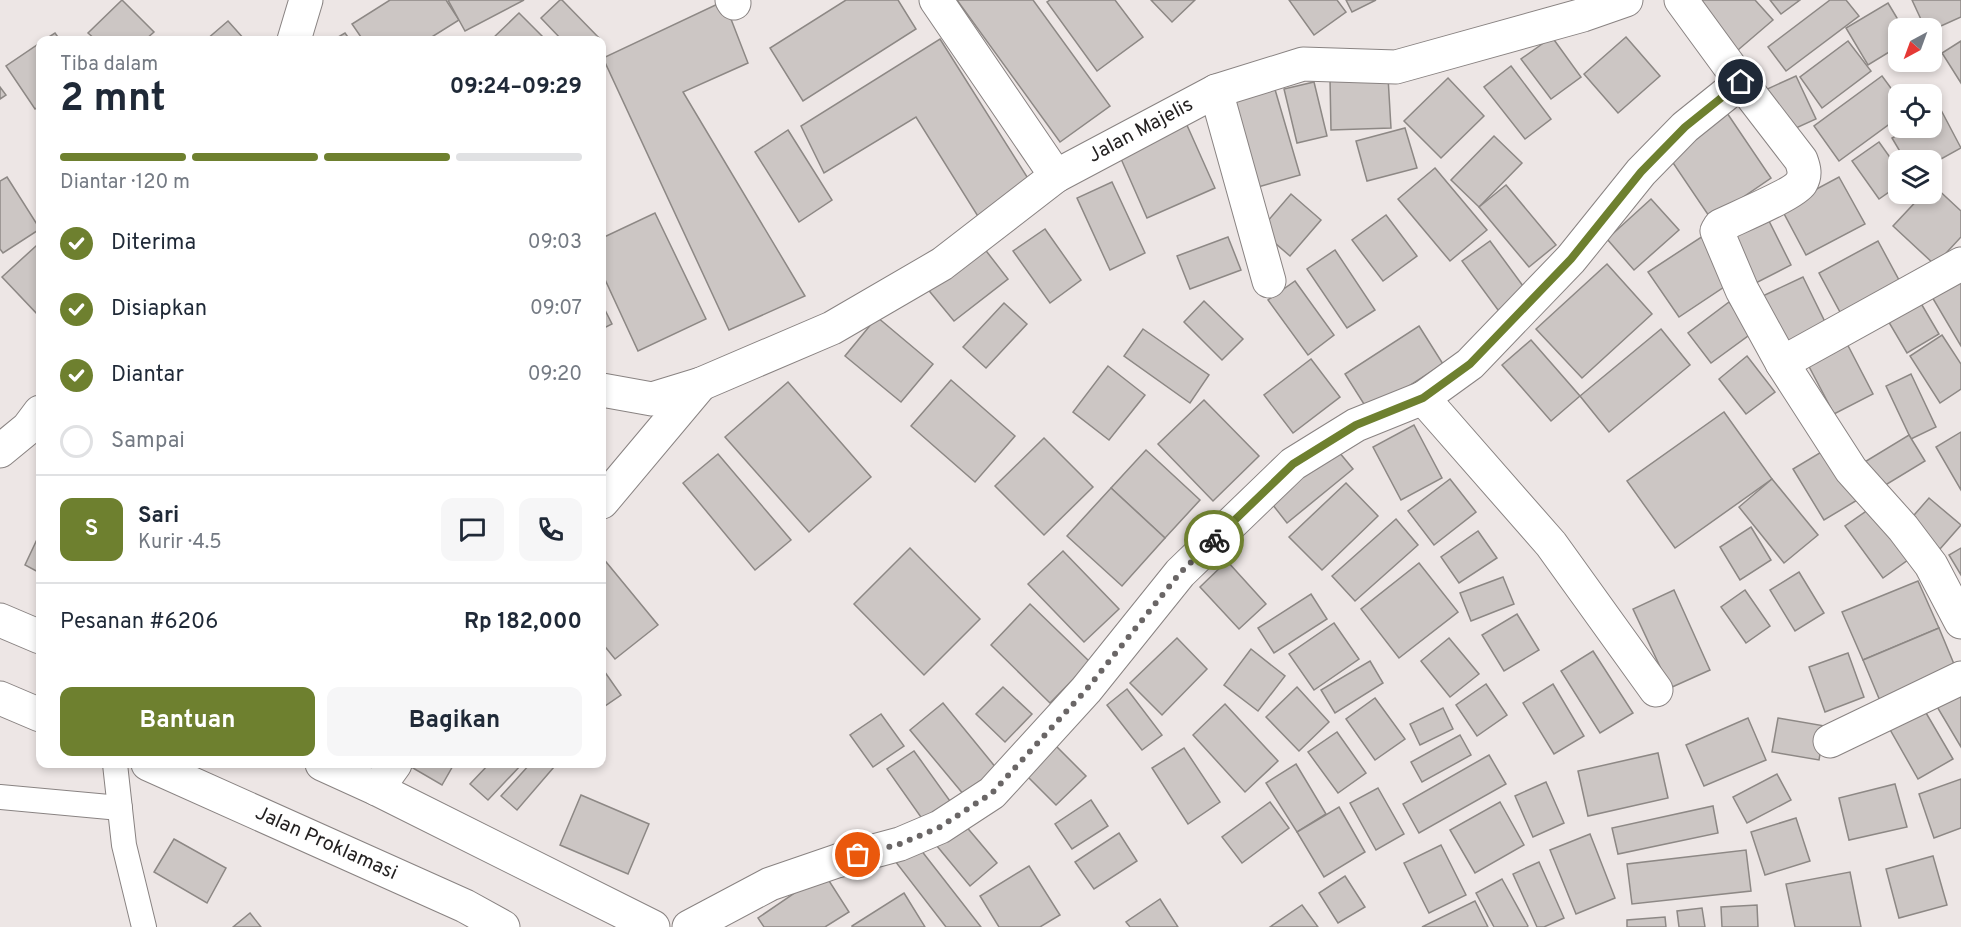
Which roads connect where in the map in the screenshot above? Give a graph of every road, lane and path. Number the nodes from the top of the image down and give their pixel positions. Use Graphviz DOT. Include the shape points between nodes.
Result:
graph roads {
  1 [pos="936,0"];
  2 [pos="1626,0"];
  3 [pos="1681,0"];
  4 [pos="299,2"];
  5 [pos="295,36"];
  6 [pos="1741,82"];
  7 [pos="1216,91"];
  8 [pos="1056,176"];
  9 [pos="1961,264"];
  10 [pos="1269,281"];
  11 [pos="1782,363"];
  12 [pos="701,384"];
  13 [pos="606,391"];
  14 [pos="1423,398"];
  15 [pos="36,418"];
  16 [pos="2,446"];
  17 [pos="606,497"];
  18 [pos="0,620"];
  19 [pos="1961,622"];
  20 [pos="36,635"];
  21 [pos="1961,678"];
  22 [pos="1656,690"];
  23 [pos="0,698"];
  24 [pos="36,713"];
  25 [pos="1830,741"];
  26 [pos="115,768"];
  27 [pos="157,768"];
  28 [pos="343,768"];
  29 [pos="386,776"];
  30 [pos="0,797"];
  31 [pos="120,808"];
  32 [pos="144,927"];
  33 [pos="503,927"];
  34 [pos="653,927"];
  35 [pos="689,927"];
  1 -- 8 [label="street"];
  2 -- 7 [label="street, Jalan Majelis" via="1396,67 1303,64"];
  3 -- 6 [label="street"];
  4 -- 5 [label="street"];
  6 -- 11 [label="street" via="1804,168 1796,188 1717,231 1742,290"];
  6 -- 14 [label="street" via="1685,127 1641,172 1571,259 1470,364"];
  7 -- 8 [label="street, Jalan Majelis"];
  7 -- 10 [label="street"];
  8 -- 12 [label="street, Jalan Majelis" via="942,264 897,292 832,328"];
  9 -- 11 [label="street"];
  11 -- 19 [label="street" via="1851,470 1931,565"];
  12 -- 13 [label="street, Jalan Majelis" via="652,399"];
  12 -- 17 [label="street"];
  14 -- 22 [label="street" via="1551,544"];
  14 -- 35 [label="street" via="1356,425 1293,464 1180,573 1086,690 992,793 940,827 900,844 770,884"];
  15 -- 16 [label="street" via="28,429"];
  18 -- 20 [label="street"];
  21 -- 25 [label="street"];
  23 -- 24 [label="street"];
  26 -- 31 [label="lane"];
  27 -- 33 [label="street, Jalan Proklamasi" via="465,906"];
  28 -- 29 [label="street"];
  29 -- 34 [label="street"];
  30 -- 31 [label="lane"];
  31 -- 32 [label="lane" via="124,845"];
}
